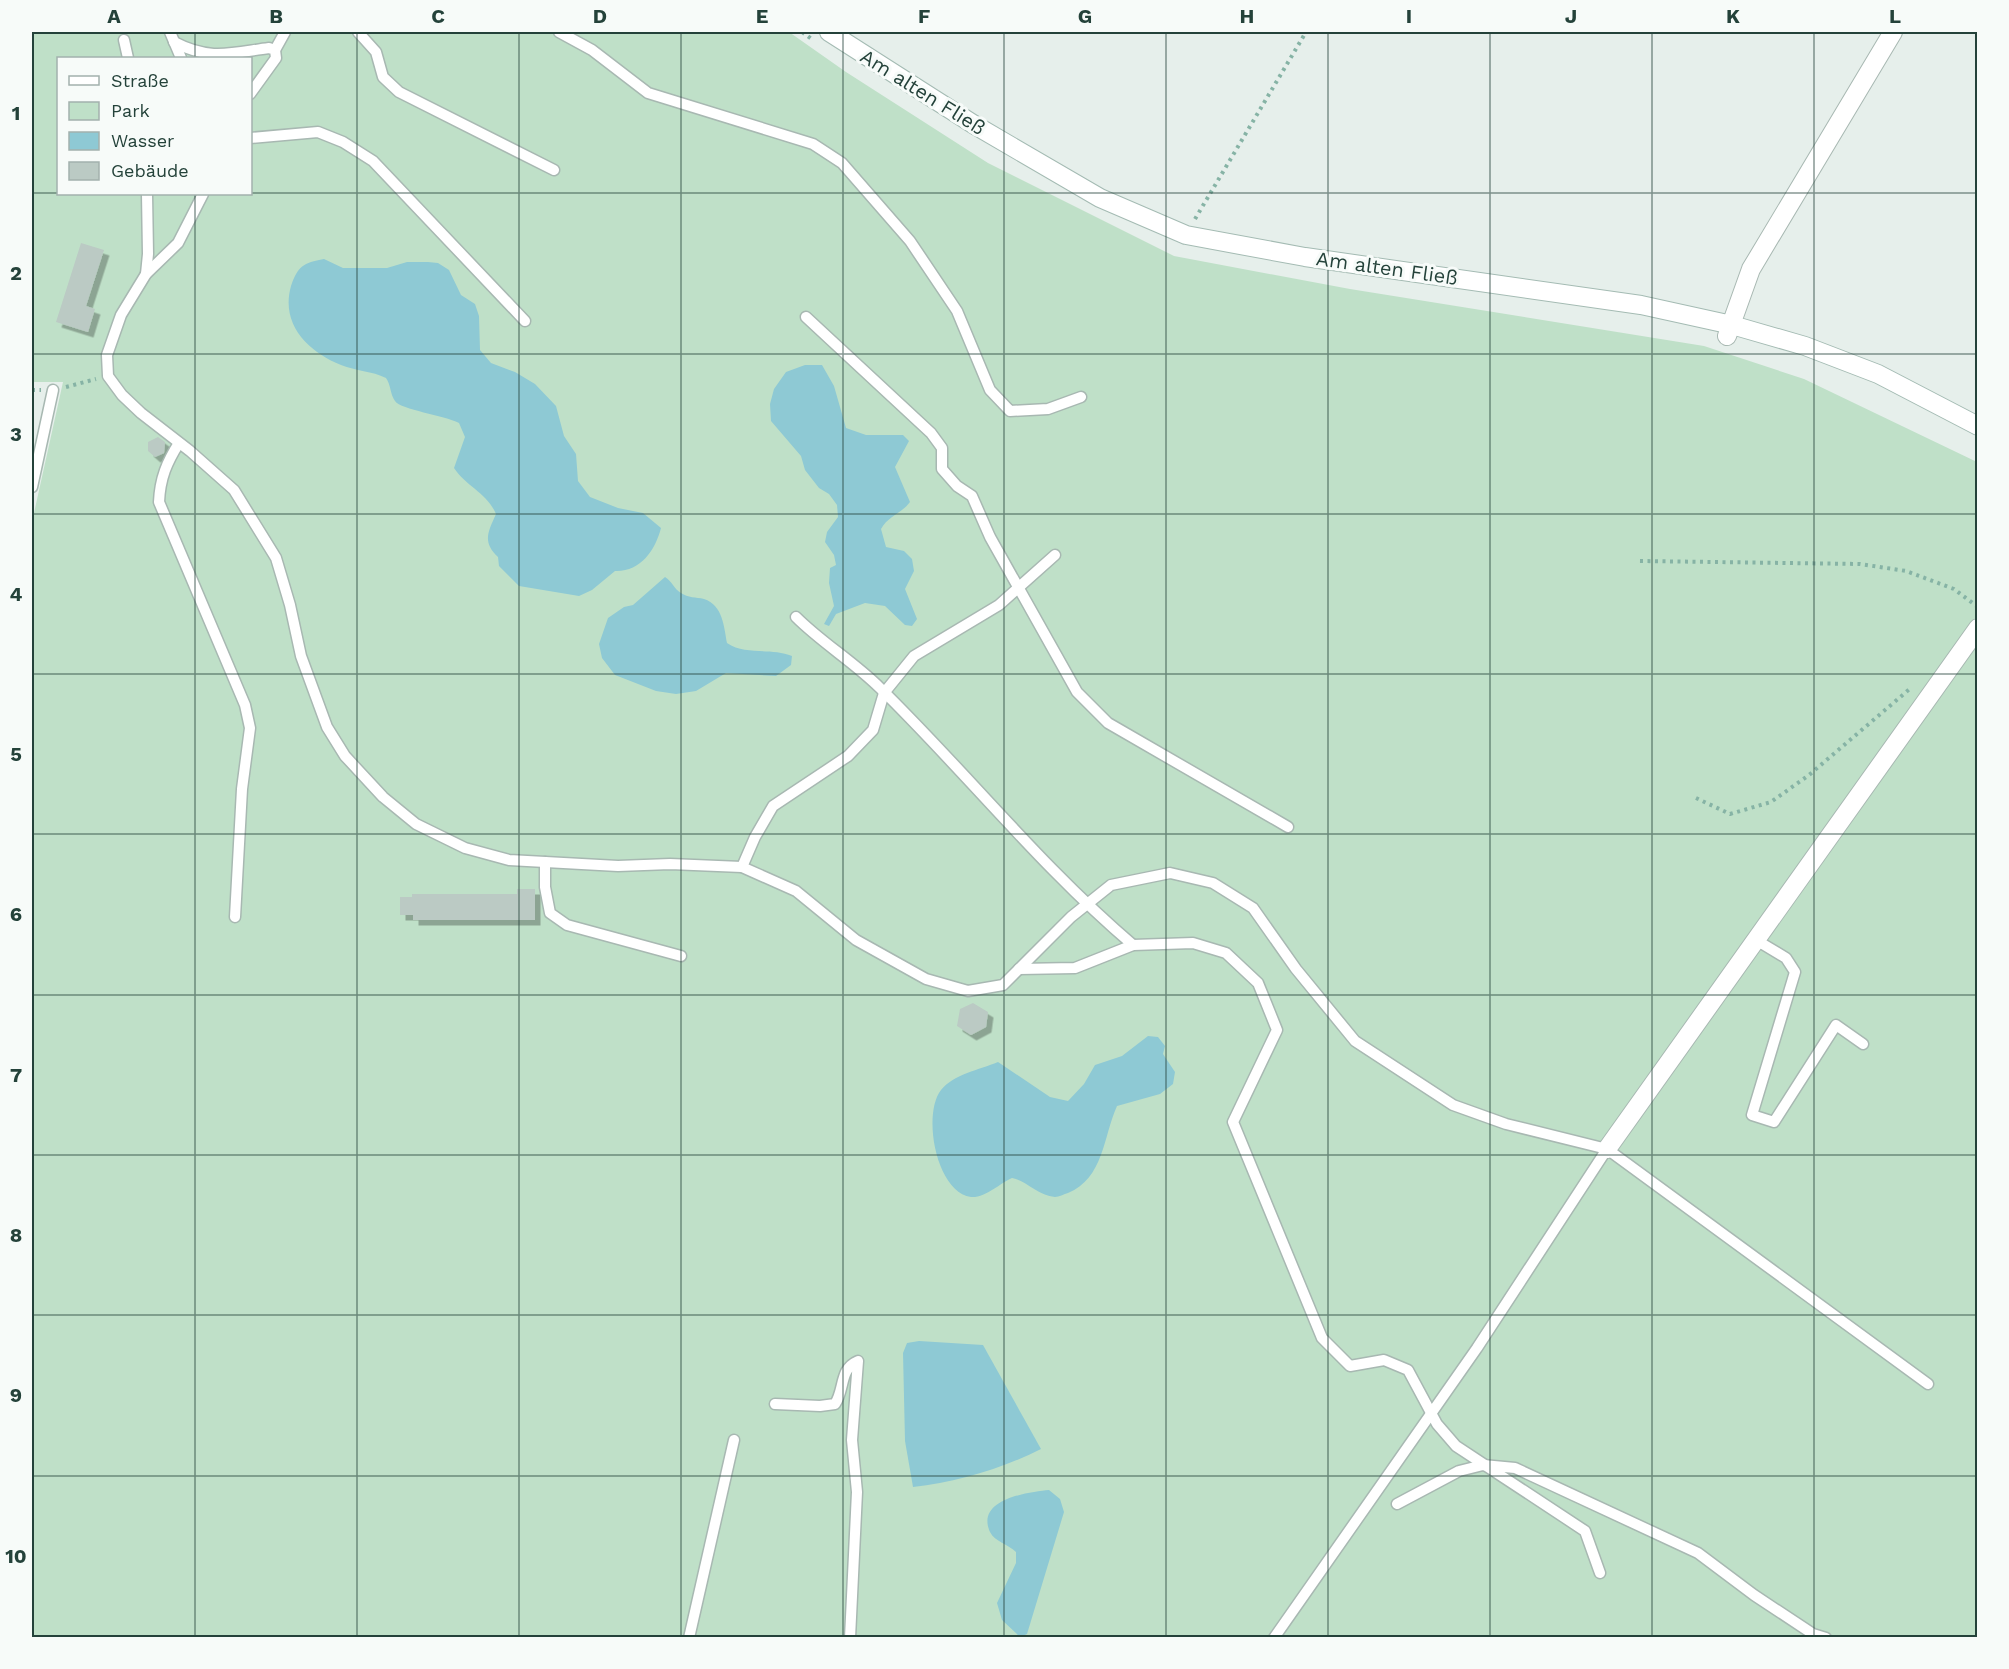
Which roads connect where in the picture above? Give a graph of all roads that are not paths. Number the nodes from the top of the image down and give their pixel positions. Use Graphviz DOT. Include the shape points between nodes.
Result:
graph roads {
  1 [pos="285,32"];
  2 [pos="358,32"];
  3 [pos="559,32"];
  4 [pos="829,32"];
  5 [pos="1893,32"];
  6 [pos="172,37"];
  7 [pos="124,39"];
  8 [pos="275,50"];
  9 [pos="128,57"];
  10 [pos="181,57"];
  11 [pos="252,91"];
  12 [pos="252,138"];
  13 [pos="554,170"];
  14 [pos="147,195"];
  15 [pos="202,195"];
  16 [pos="146,274"];
  17 [pos="806,317"];
  18 [pos="525,321"];
  19 [pos="1729,330"];
  20 [pos="53,390"];
  21 [pos="1081,397"];
  22 [pos="1977,426"];
  23 [pos="179,443"];
  24 [pos="32,487"];
  25 [pos="1055,555"];
  26 [pos="1019,588"];
  27 [pos="796,618"];
  28 [pos="1977,628"];
  29 [pos="884,693"];
  30 [pos="1288,827"];
  31 [pos="545,862"];
  32 [pos="742,867"];
  33 [pos="1086,905"];
  34 [pos="235,917"];
  35 [pos="1756,940"];
  36 [pos="1133,945"];
  37 [pos="681,956"];
  38 [pos="1019,969"];
  39 [pos="1863,1044"];
  40 [pos="1607,1149"];
  41 [pos="1928,1384"];
  42 [pos="775,1404"];
  43 [pos="1432,1412"];
  44 [pos="734,1440"];
  45 [pos="1483,1465"];
  46 [pos="1397,1504"];
  47 [pos="1600,1573"];
  48 [pos="689,1638"];
  49 [pos="850,1638"];
  50 [pos="1274,1638"];
  51 [pos="1826,1638"];
  1 -- 8 [label="lane"];
  2 -- 13 [label="lane" via="376,52 383,77 399,92"];
  3 -- 21 [label="lane" via="592,50 648,93 813,144 842,163 910,241 957,311 990,390 1010,411 1048,409"];
  4 -- 19 [label="main road, Am alten Fließ" via="1100,198 1185,235 1305,257 1641,305"];
  5 -- 19 [label="main road" via="1751,269"];
  6 -- 8 [label="lane" via="189,50 211,55"];
  6 -- 10 [label="lane"];
  7 -- 9 [label="lane"];
  8 -- 11 [label="lane" via="276,58"];
  12 -- 18 [label="lane" via="318,132 373,161"];
  14 -- 16 [label="lane"];
  15 -- 16 [label="lane" via="178,243"];
  16 -- 23 [label="lane" via="121,315 107,355 108,376 141,413"];
  17 -- 26 [label="lane" via="931,433 942,448 942,469 972,496"];
  19 -- 22 [label="main road, Am alten Fließ" via="1805,346 1878,374"];
  20 -- 24 [label="lane"];
  23 -- 31 [label="lane" via="234,490 276,558 301,656 327,727 345,756 383,797 416,824 465,848 509,860"];
  23 -- 34 [label="lane" via="167,462 159,502 244,705 249,728"];
  25 -- 26 [label="lane"];
  26 -- 29 [label="lane" via="914,656"];
  26 -- 30 [label="lane" via="1090,709"];
  27 -- 29 [label="lane"];
  28 -- 35 [label="main road"];
  29 -- 32 [label="lane" via="873,730 848,756 773,806"];
  29 -- 33 [label="lane"];
  31 -- 32 [label="lane"];
  31 -- 37 [label="lane" via="544,887 550,913 567,925"];
  32 -- 38 [label="lane" via="796,891 856,940 926,979 968,991 1003,985"];
  33 -- 36 [label="lane"];
  33 -- 38 [label="lane"];
  33 -- 40 [label="lane" via="1111,885 1170,873 1213,883 1254,908 1296,969 1355,1041 1407,1077 1453,1105 1506,1124"];
  35 -- 39 [label="lane" via="1786,958 1795,972 1752,1115 1774,1122 1836,1025"];
  35 -- 40 [label="main road"];
  36 -- 38 [label="lane" via="1075,968"];
  36 -- 43 [label="lane" via="1204,946 1226,953 1258,983 1276,1030 1233,1122 1322,1338 1350,1366 1384,1360 1408,1370"];
  40 -- 41 [label="lane"];
  40 -- 43 [label="lane"];
  42 -- 49 [label="lane" via="835,1404 846,1370 858,1361 852,1440 857,1492"];
  43 -- 45 [label="lane" via="1456,1446"];
  43 -- 50 [label="lane"];
  44 -- 48 [label="lane"];
  45 -- 46 [label="lane" via="1459,1471"];
  45 -- 47 [label="lane" via="1585,1531"];
  45 -- 51 [label="lane" via="1515,1468 1698,1553 1754,1595 1813,1634"];
}
